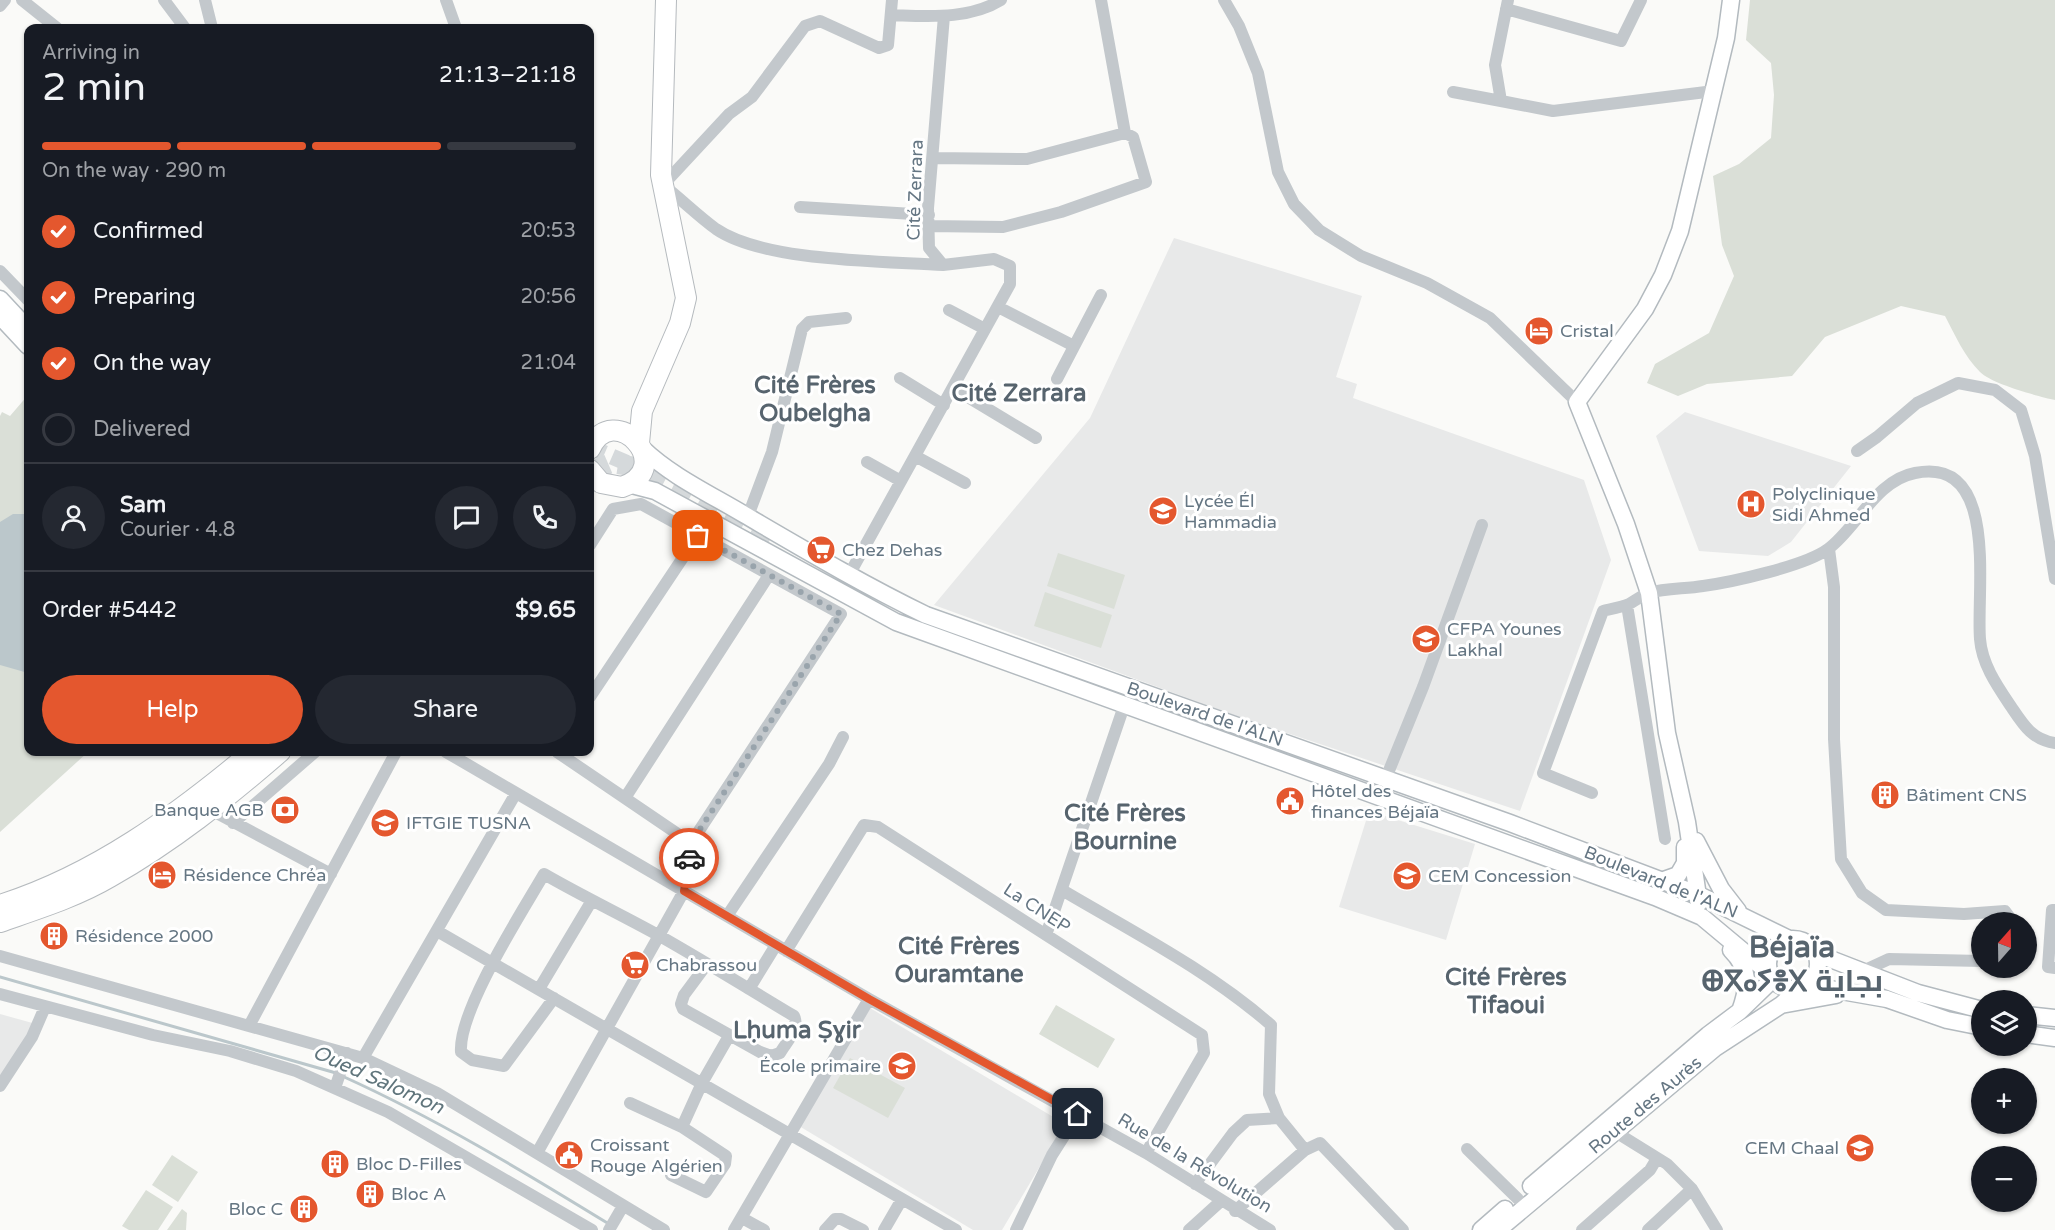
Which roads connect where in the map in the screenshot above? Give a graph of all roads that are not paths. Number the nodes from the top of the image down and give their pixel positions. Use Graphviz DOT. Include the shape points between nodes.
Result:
graph roads {
  1 [pos="4,0"];
  2 [pos="22,0"];
  3 [pos="164,0"];
  4 [pos="204,0"];
  5 [pos="446,0"];
  6 [pos="666,0"];
  7 [pos="1001,0"];
  8 [pos="1101,0"];
  9 [pos="1224,0"];
  10 [pos="1641,0"];
  11 [pos="1731,0"];
  12 [pos="1507,4"];
  13 [pos="889,5"];
  14 [pos="0,6"];
  15 [pos="944,16"];
  16 [pos="52,24"];
  17 [pos="182,24"];
  18 [pos="211,24"];
  19 [pos="455,24"];
  20 [pos="1714,91"];
  21 [pos="1453,92"];
  22 [pos="1502,101"];
  23 [pos="1125,133"];
  24 [pos="933,158"];
  25 [pos="663,185"];
  26 [pos="800,207"];
  27 [pos="929,221"];
  28 [pos="943,265"];
  29 [pos="0,271"];
  30 [pos="1101,295"];
  31 [pos="24,296"];
  32 [pos="0,300"];
  33 [pos="998,307"];
  34 [pos="949,310"];
  35 [pos="0,316"];
  36 [pos="846,318"];
  37 [pos="24,325"];
  38 [pos="985,329"];
  39 [pos="24,342"];
  40 [pos="1074,346"];
  41 [pos="900,378"];
  42 [pos="1057,379"];
  43 [pos="953,388"];
  44 [pos="1577,402"];
  45 [pos="944,405"];
  46 [pos="642,411"];
  47 [pos="600,437"];
  48 [pos="1036,438"];
  49 [pos="640,445"];
  50 [pos="1857,451"];
  51 [pos="915,456"];
  52 [pos="867,462"];
  53 [pos="594,480"];
  54 [pos="901,481"];
  55 [pos="965,483"];
  56 [pos="628,484"];
  57 [pos="748,516"];
  58 [pos="1482,525"];
  59 [pos="698,536"];
  60 [pos="594,539"];
  61 [pos="1828,549"];
  62 [pos="769,575"];
  63 [pos="849,575"];
  64 [pos="2055,579"];
  65 [pos="1649,593"];
  66 [pos="852,599"];
  67 [pos="1627,605"];
  68 [pos="841,614"];
  69 [pos="594,691"];
  70 [pos="1124,706"];
  71 [pos="843,737"];
  72 [pos="2055,743"];
  73 [pos="247,756"];
  74 [pos="275,756"];
  75 [pos="310,756"];
  76 [pos="394,756"];
  77 [pos="453,756"];
  78 [pos="563,756"];
  79 [pos="1386,778"];
  80 [pos="516,793"];
  81 [pos="1592,793"];
  82 [pos="625,798"];
  83 [pos="211,810"];
  84 [pos="1687,822"];
  85 [pos="233,823"];
  86 [pos="1665,839"];
  87 [pos="691,843"];
  88 [pos="331,874"];
  89 [pos="1661,880"];
  90 [pos="1062,890"];
  91 [pos="684,891"];
  92 [pos="1697,894"];
  93 [pos="591,902"];
  94 [pos="0,905"];
  95 [pos="2055,910"];
  96 [pos="1971,913"];
  97 [pos="1740,914"];
  98 [pos="727,916"];
  99 [pos="1702,917"];
  100 [pos="0,922"];
  101 [pos="437,931"];
  102 [pos="1046,935"];
  103 [pos="659,936"];
  104 [pos="1789,939"];
  105 [pos="781,948"];
  106 [pos="0,950"];
  107 [pos="1815,953"];
  108 [pos="5,958"];
  109 [pos="1971,961"];
  110 [pos="492,963"];
  111 [pos="706,964"];
  112 [pos="2055,968"];
  113 [pos="1863,971"];
  114 [pos="1770,976"];
  115 [pos="1803,987"];
  116 [pos="539,989"];
  117 [pos="748,989"];
  118 [pos="1855,993"];
  119 [pos="0,994"];
  120 [pos="554,998"];
  121 [pos="869,999"];
  122 [pos="1780,1005"];
  123 [pos="45,1007"];
  124 [pos="1971,1007"];
  125 [pos="1740,1011"];
  126 [pos="2037,1016"];
  127 [pos="2055,1018"];
  128 [pos="1971,1025"];
  129 [pos="249,1026"];
  130 [pos="606,1028"];
  131 [pos="729,1036"];
  132 [pos="2037,1036"];
  133 [pos="2055,1038"];
  134 [pos="346,1057"];
  135 [pos="363,1058"];
  136 [pos="702,1083"];
  137 [pos="0,1086"];
  138 [pos="336,1086"];
  139 [pos="630,1103"];
  140 [pos="1078,1114"];
  141 [pos="1279,1118"];
  142 [pos="682,1127"];
  143 [pos="1608,1127"];
  144 [pos="789,1134"];
  145 [pos="1467,1149"];
  146 [pos="1305,1150"];
  147 [pos="537,1153"];
  148 [pos="1146,1153"];
  149 [pos="1656,1160"];
  150 [pos="671,1175"];
  151 [pos="1195,1184"];
  152 [pos="1692,1189"];
  153 [pos="1518,1198"];
  154 [pos="902,1199"];
  155 [pos="1221,1201"];
  156 [pos="621,1208"];
  157 [pos="1235,1210"];
  158 [pos="742,1218"];
  159 [pos="592,1230"];
  160 [pos="609,1230"];
  161 [pos="664,1230"];
  162 [pos="734,1230"];
  163 [pos="764,1230"];
  164 [pos="825,1230"];
  165 [pos="863,1230"];
  166 [pos="884,1230"];
  167 [pos="956,1230"];
  168 [pos="1016,1230"];
  169 [pos="1189,1230"];
  170 [pos="1270,1230"];
  171 [pos="1403,1230"];
  172 [pos="1481,1230"];
  173 [pos="1498,1230"];
  174 [pos="1582,1230"];
  175 [pos="1648,1230"];
  176 [pos="1718,1230"];
  1 -- 14 [label="street"];
  2 -- 16 [label="street"];
  3 -- 17 [label="street"];
  4 -- 18 [label="street"];
  5 -- 19 [label="street"];
  6 -- 25 [label="main road" via="660,138"];
  7 -- 15 [label="street"];
  8 -- 23 [label="street"];
  9 -- 44 [label="street" via="1258,73 1278,172 1294,204 1319,230 1361,256 1427,283 1490,318"];
  10 -- 12 [label="street" via="1621,41"];
  11 -- 20 [label="main road"];
  12 -- 22 [label="street" via="1495,65"];
  13 -- 15 [label="street"];
  13 -- 25 [label="street" via="888,45 879,48 820,21 805,26 752,97 729,114"];
  15 -- 24 [label="street, Cité Zerrara"];
  20 -- 22 [label="street" via="1553,111"];
  20 -- 44 [label="main road" via="1680,231 1664,275 1645,309"];
  21 -- 22 [label="street"];
  23 -- 24 [label="street" via="1027,159"];
  23 -- 27 [label="street" via="1133,137 1146,182 1004,227"];
  24 -- 27 [label="street, Cité Zerrara"];
  25 -- 28 [label="street" via="718,230 743,241 813,256"];
  25 -- 46 [label="main road" via="686,298 680,323"];
  26 -- 27 [label="street"];
  27 -- 28 [label="street, Cité Zerrara" via="929,248"];
  28 -- 33 [label="street" via="994,259 1010,266 1010,285"];
  29 -- 31 [label="street"];
  30 -- 40 [label="street"];
  32 -- 37 [label="main road"];
  33 -- 38 [label="street"];
  33 -- 40 [label="street"];
  34 -- 38 [label="street"];
  35 -- 39 [label="main road"];
  36 -- 57 [label="street" via="815,320 802,329 772,452"];
  38 -- 43 [label="street"];
  40 -- 42 [label="street"];
  41 -- 45 [label="street"];
  43 -- 45 [label="street"];
  43 -- 48 [label="street"];
  44 -- 65 [label="main road"];
  45 -- 51 [label="street"];
  46 -- 47 [label="main road" via="636,420"];
  46 -- 49 [label="main road"];
  47 -- 49 [label="main road" via="630,435"];
  49 -- 56 [label="main road" via="642,469"];
  49 -- 57 [label="main road, Boulevard de l'ALN" via="672,472"];
  50 -- 64 [label="street" via="1917,403 1958,383 1995,390 2021,410 2025,422 2043,498"];
  51 -- 54 [label="street"];
  51 -- 55 [label="street"];
  52 -- 54 [label="street"];
  53 -- 56 [label="main road" via="614,487"];
  54 -- 63 [label="street"];
  56 -- 66 [label="main road, Boulevard de l'ALN" via="654,491"];
  57 -- 63 [label="main road, Boulevard de l'ALN"];
  58 -- 79 [label="street"];
  59 -- 60 [label="street" via="641,504 613,509"];
  59 -- 62 [label="street"];
  59 -- 69 [label="street"];
  61 -- 65 [label="street" via="1755,576"];
  61 -- 72 [label="street" via="1881,491 1913,473 1939,471 1958,481 1972,501 1979,533 1980,641 1989,673 2036,739"];
  61 -- 96 [label="street" via="1834,587 1834,739 1841,859 1862,893 1886,910"];
  62 -- 68 [label="street"];
  62 -- 82 [label="street"];
  63 -- 79 [label="main road, Boulevard de l'ALN" via="926,615"];
  65 -- 67 [label="street"];
  65 -- 84 [label="main road" via="1667,733"];
  66 -- 68 [label="street"];
  66 -- 70 [label="main road, Boulevard de l'ALN" via="896,622"];
  67 -- 81 [label="street" via="1603,611 1543,773"];
  67 -- 86 [label="street"];
  68 -- 87 [label="street"];
  70 -- 90 [label="street"];
  70 -- 99 [label="main road, Boulevard de l'ALN" via="1496,838"];
  71 -- 98 [label="street"];
  73 -- 94 [label="main road" via="141,836 60,881"];
  74 -- 83 [label="main road"];
  75 -- 85 [label="street"];
  76 -- 88 [label="street"];
  77 -- 80 [label="street, Rue de la Révolution"];
  78 -- 82 [label="street"];
  79 -- 89 [label="main road, Boulevard de l'ALN"];
  80 -- 91 [label="street, Rue de la Révolution"];
  80 -- 101 [label="street"];
  82 -- 87 [label="street"];
  83 -- 85 [label="street"];
  83 -- 100 [label="main road" via="110,878"];
  84 -- 89 [label="main road" via="1685,863 1677,875"];
  84 -- 92 [label="main road"];
  84 -- 97 [label="main road" via="1706,864"];
  85 -- 88 [label="street"];
  87 -- 91 [label="street"];
  88 -- 129 [label="street"];
  89 -- 92 [label="main road, Boulevard de l'ALN"];
  90 -- 102 [label="street"];
  90 -- 141 [label="street" via="1195,968 1271,1025 1269,1094"];
  91 -- 98 [label="street, Rue de la Révolution"];
  91 -- 103 [label="street"];
  92 -- 97 [label="main road, Boulevard de l'ALN"];
  92 -- 99 [label="main road"];
  93 -- 103 [label="street"];
  93 -- 110 [label="street" via="544,874"];
  93 -- 116 [label="street"];
  95 -- 112 [label="street" via="2048,968"];
  97 -- 104 [label="main road, Boulevard de l'ALN"];
  98 -- 105 [label="street, Rue de la Révolution"];
  99 -- 114 [label="main road, Boulevard de l'ALN"];
  99 -- 125 [label="main road" via="1744,966 1747,989"];
  101 -- 110 [label="street"];
  101 -- 135 [label="street"];
  102 -- 105 [label="street, La CNEP" via="878,827 864,825"];
  102 -- 148 [label="street, La CNEP" via="1202,1035 1204,1053"];
  103 -- 111 [label="street"];
  103 -- 130 [label="street"];
  104 -- 107 [label="main road" via="1804,942"];
  104 -- 114 [label="main road" via="1769,955"];
  105 -- 117 [label="street"];
  105 -- 121 [label="street, Rue de la Révolution"];
  106 -- 108 [label="street"];
  107 -- 113 [label="main road"];
  107 -- 115 [label="main road" via="1816,974"];
  108 -- 129 [label="street"];
  109 -- 113 [label="street" via="1889,958"];
  110 -- 116 [label="street"];
  110 -- 120 [label="street" via="460,1038 461,1052 471,1060 504,1066"];
  111 -- 117 [label="street"];
  111 -- 131 [label="street" via="681,1004 688,1013"];
  113 -- 124 [label="main road" via="1918,993"];
  114 -- 115 [label="main road" via="1785,988"];
  114 -- 125 [label="main road, Route des Aurès"];
  115 -- 118 [label="main road"];
  115 -- 122 [label="main road, Route des Aurès"];
  116 -- 120 [label="street"];
  117 -- 131 [label="street" via="794,1016 796,1029 780,1053 771,1056"];
  118 -- 122 [label="main road"];
  118 -- 128 [label="main road"];
  119 -- 123 [label="street"];
  120 -- 130 [label="street"];
  121 -- 140 [label="street, Rue de la Révolution"];
  121 -- 144 [label="street"];
  122 -- 143 [label="main road, Route des Aurès" via="1714,1048"];
  123 -- 137 [label="street" via="32,1037"];
  123 -- 138 [label="street" via="230,1051"];
  125 -- 143 [label="main road, Route des Aurès" via="1708,1035"];
  126 -- 127 [label="main road"];
  129 -- 134 [label="street"];
  130 -- 136 [label="street"];
  130 -- 147 [label="street"];
  131 -- 136 [label="street"];
  132 -- 133 [label="main road"];
  134 -- 135 [label="street"];
  134 -- 138 [label="street"];
  135 -- 147 [label="street" via="437,1093"];
  136 -- 142 [label="street"];
  136 -- 144 [label="street"];
  138 -- 159 [label="street"];
  139 -- 142 [label="street"];
  140 -- 148 [label="street, Rue de la Révolution"];
  140 -- 168 [label="street" via="1052,1155"];
  141 -- 146 [label="street"];
  141 -- 151 [label="street" via="1247,1119"];
  142 -- 150 [label="street" via="726,1156 725,1164 706,1192"];
  143 -- 149 [label="street"];
  143 -- 153 [label="main road, Route des Aurès"];
  143 -- 173 [label="main road, Route des Aurès"];
  144 -- 154 [label="street"];
  144 -- 158 [label="street"];
  145 -- 153 [label="street"];
  146 -- 157 [label="street"];
  146 -- 171 [label="street" via="1320,1143"];
  147 -- 156 [label="street"];
  148 -- 151 [label="street, Rue de la Révolution"];
  149 -- 152 [label="street" via="1667,1164"];
  149 -- 174 [label="street" via="1650,1170"];
  151 -- 155 [label="street, Rue de la Révolution"];
  152 -- 175 [label="street"];
  152 -- 176 [label="street"];
  153 -- 172 [label="main road, Route des Aurès"];
  154 -- 166 [label="street"];
  154 -- 167 [label="street"];
  155 -- 157 [label="street, Rue de la Révolution"];
  155 -- 169 [label="street"];
  156 -- 160 [label="street"];
  156 -- 161 [label="street"];
  157 -- 170 [label="street, Rue de la Révolution"];
  158 -- 162 [label="street"];
  158 -- 163 [label="street"];
  164 -- 165 [label="street" via="835,1219 841,1219"];
}
